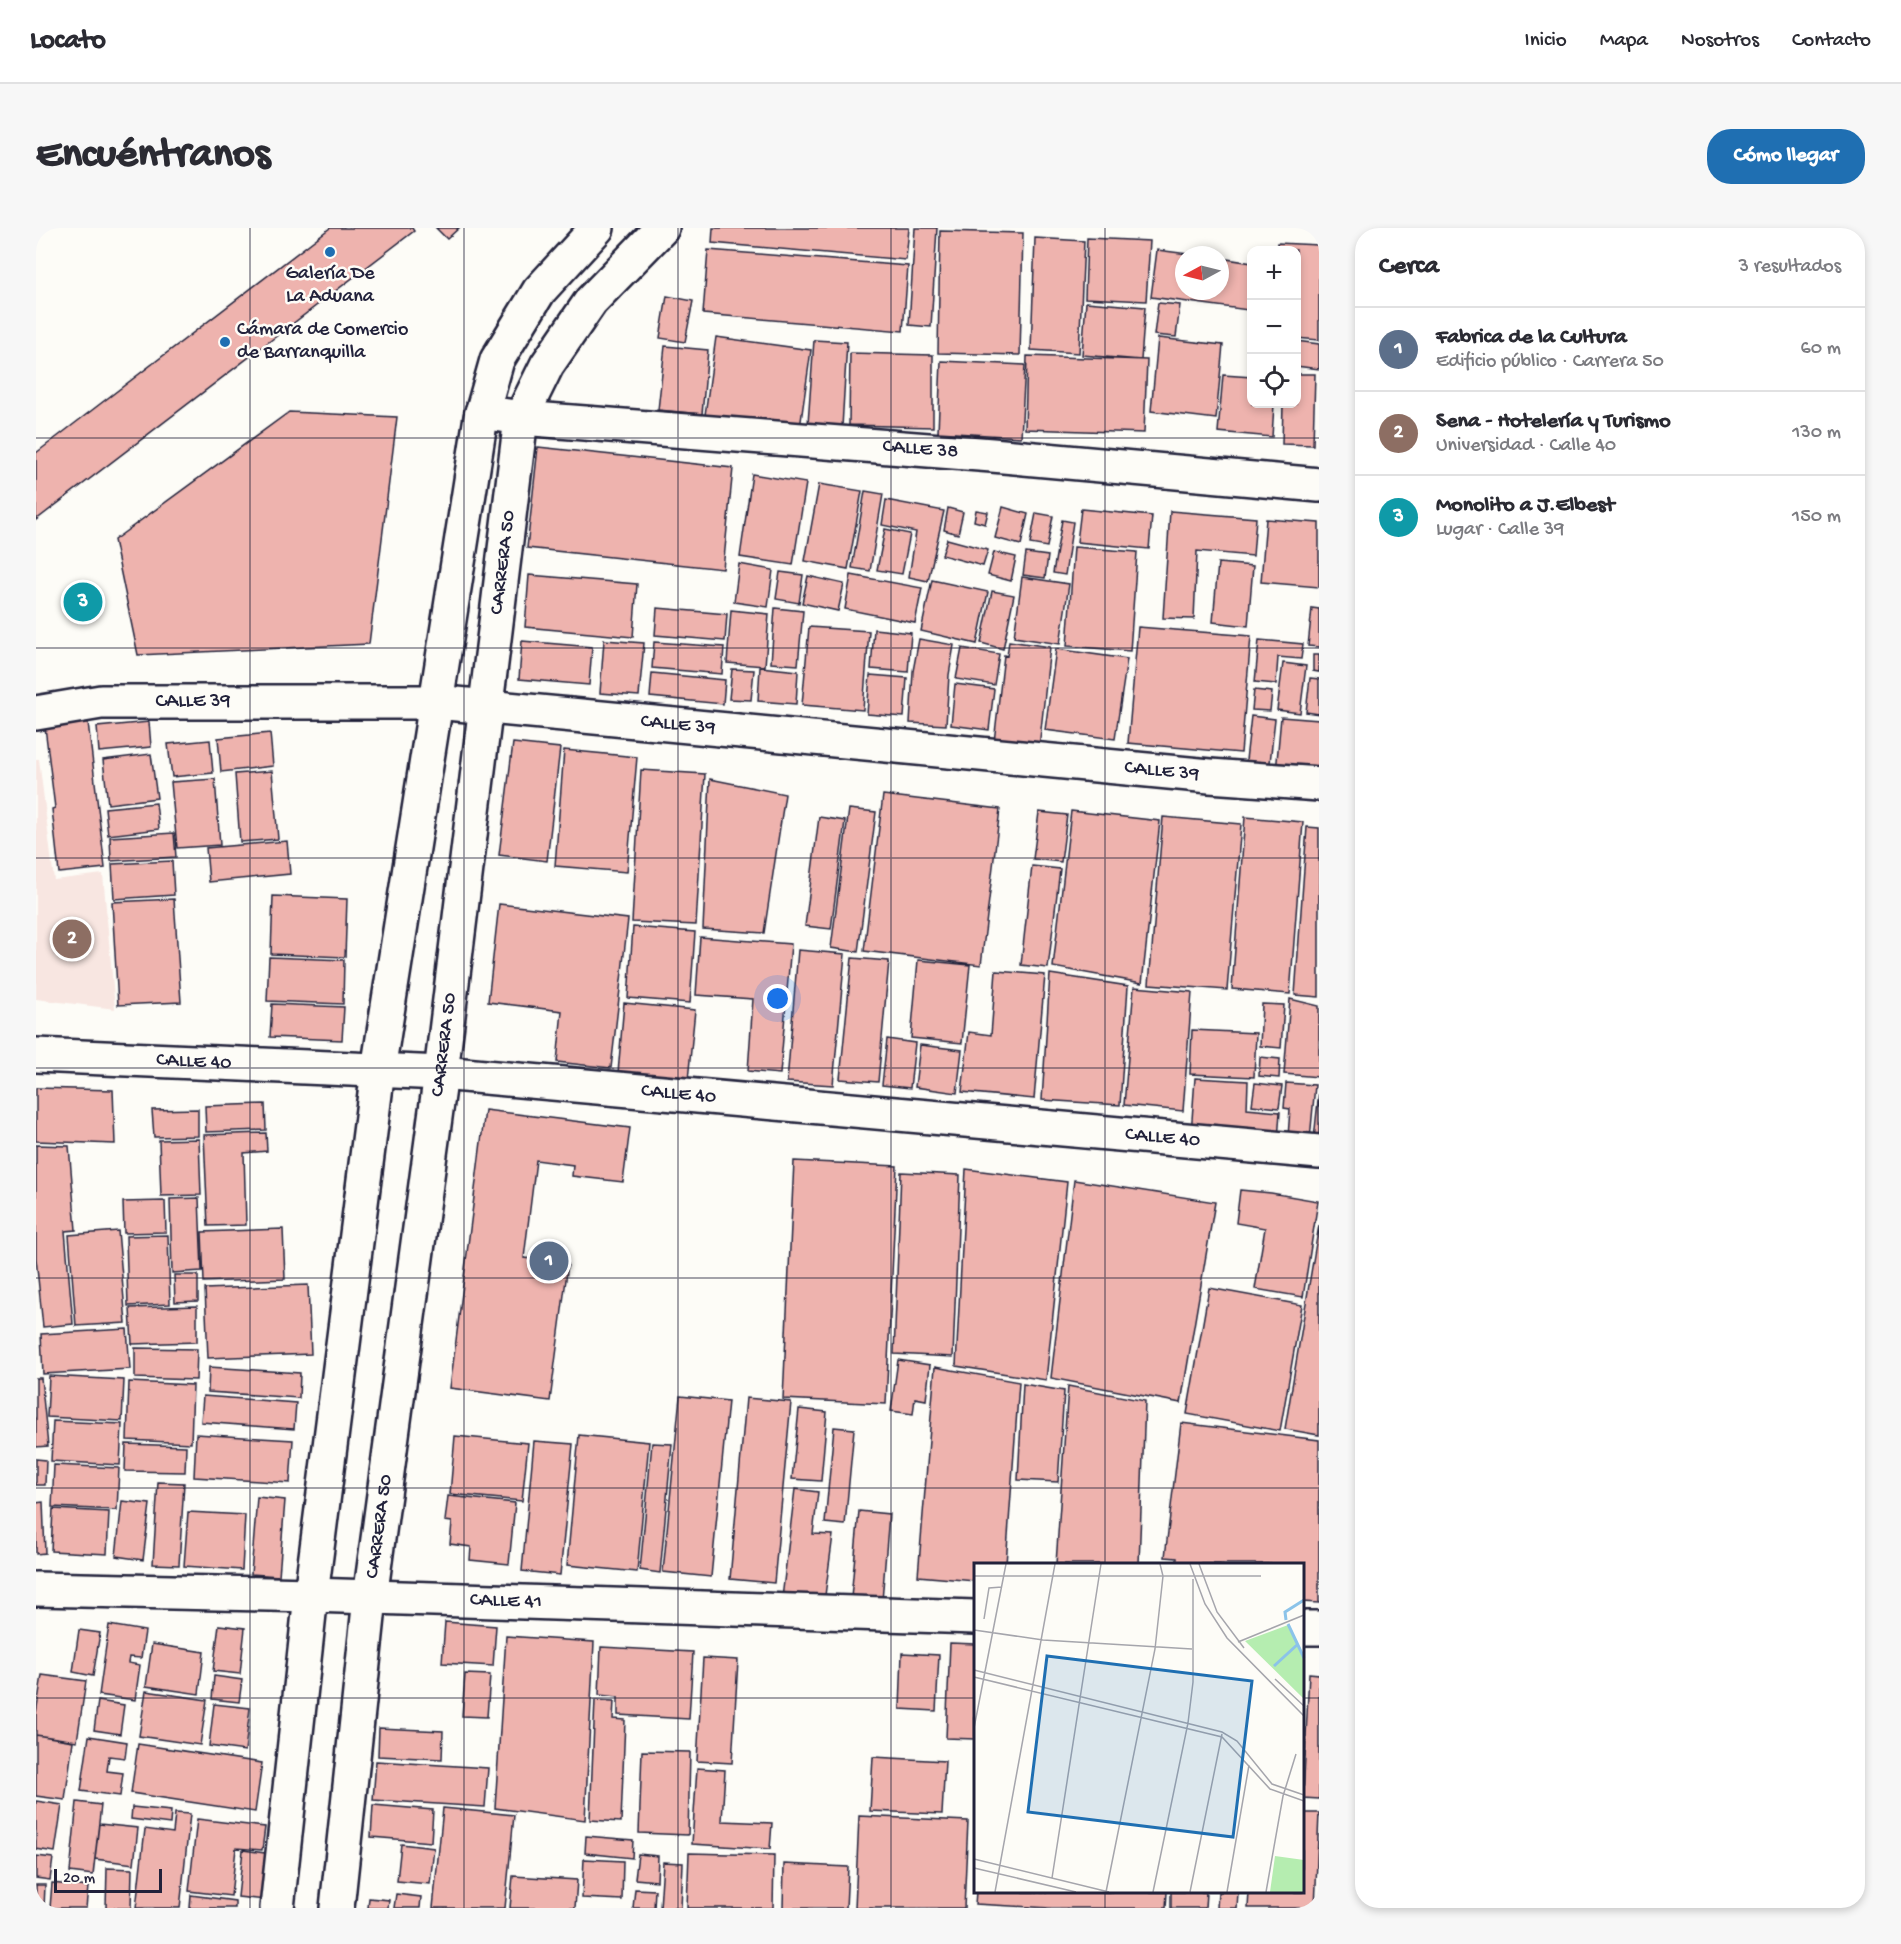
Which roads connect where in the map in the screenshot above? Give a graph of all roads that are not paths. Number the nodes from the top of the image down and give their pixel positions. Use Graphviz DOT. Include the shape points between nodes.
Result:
graph roads {
  1 [pos="597,228"];
  2 [pos="662,228"];
  3 [pos="482,412"];
  4 [pos="521,418"];
  5 [pos="1319,485"];
  6 [pos="436,702"];
  7 [pos="485,706"];
  8 [pos="36,713"];
  9 [pos="1319,784"];
  10 [pos="36,1054"];
  11 [pos="378,1070"];
  12 [pos="441,1073"];
  13 [pos="1319,1152"];
  14 [pos="36,1589"];
  15 [pos="310,1595"];
  16 [pos="370,1598"];
  17 [pos="974,1617"];
  18 [pos="1304,1628"];
  19 [pos="1319,1629"];
  20 [pos="277,1908"];
  21 [pos="337,1908"];
  1 -- 3 [label="street" via="539,291 497,360"];
  2 -- 4 [label="street, CARRERA 50" via="591,301 547,365"];
  3 -- 4 [label="street, CALLE 38"];
  3 -- 6 [label="street"];
  4 -- 5 [label="street, CALLE 38"];
  4 -- 7 [label="street, CARRERA 50"];
  6 -- 7 [label="street, CALLE 39"];
  6 -- 8 [label="street, CALLE 39" via="101,702"];
  6 -- 11 [label="street"];
  7 -- 9 [label="street, CALLE 39"];
  7 -- 12 [label="street, CARRERA 50"];
  10 -- 11 [label="street, CALLE 40"];
  11 -- 12 [label="street, CALLE 40"];
  11 -- 15 [label="street"];
  12 -- 13 [label="street, CALLE 40"];
  12 -- 16 [label="street, CARRERA 50"];
  14 -- 15 [label="street, CALLE 41"];
  15 -- 16 [label="street, CALLE 41"];
  15 -- 20 [label="street"];
  16 -- 17 [label="street, CALLE 41"];
  16 -- 21 [label="street, CARRERA 50"];
  18 -- 19 [label="street"];
}
